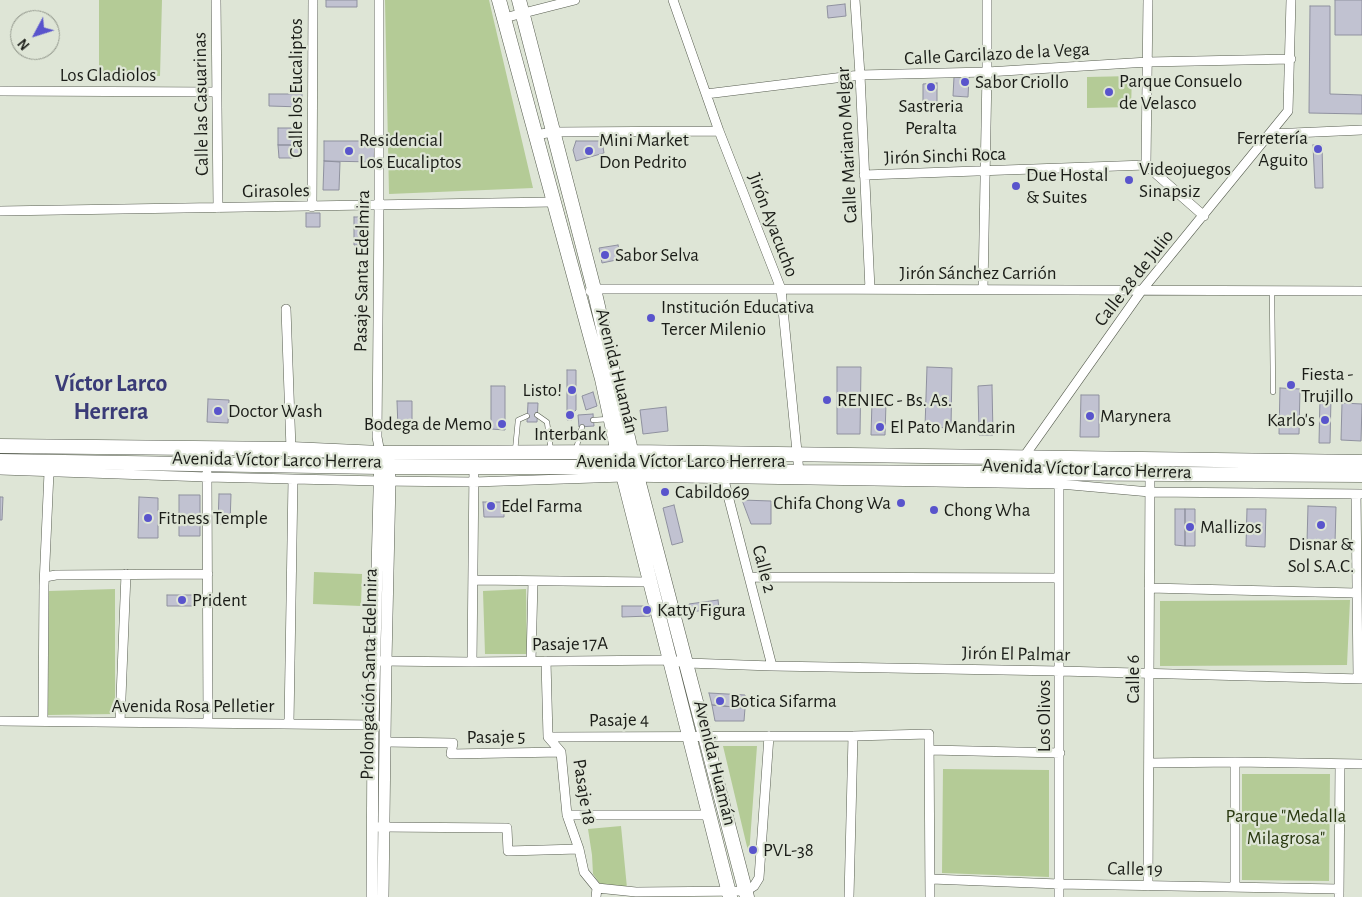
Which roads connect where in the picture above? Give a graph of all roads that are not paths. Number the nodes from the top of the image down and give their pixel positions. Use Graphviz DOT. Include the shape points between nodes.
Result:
graph roads {
  1 [pos="216,0"];
  2 [pos="312,0"];
  3 [pos="379,0"];
  4 [pos="499,0"];
  5 [pos="519,0"];
  6 [pos="575,0"];
  7 [pos="673,0"];
  8 [pos="854,0"];
  9 [pos="987,0"];
  10 [pos="1148,0"];
  11 [pos="1291,0"];
  12 [pos="522,14"];
  13 [pos="504,18"];
  14 [pos="1290,59"];
  15 [pos="1148,62"];
  16 [pos="987,72"];
  17 [pos="860,76"];
  18 [pos="0,91"];
  19 [pos="217,92"];
  20 [pos="706,94"];
  21 [pos="1362,130"];
  22 [pos="719,131"];
  23 [pos="553,132"];
  24 [pos="1270,134"];
  25 [pos="535,135"];
  26 [pos="1146,165"];
  27 [pos="984,171"];
  28 [pos="864,175"];
  29 [pos="553,202"];
  30 [pos="379,205"];
  31 [pos="312,206"];
  32 [pos="218,208"];
  33 [pos="0,211"];
  34 [pos="1204,216"];
  35 [pos="594,289"];
  36 [pos="781,289"];
  37 [pos="870,289"];
  38 [pos="983,289"];
  39 [pos="1142,290"];
  40 [pos="1272,290"];
  41 [pos="1362,291"];
  42 [pos="579,296"];
  43 [pos="286,309"];
  44 [pos="608,377"];
  45 [pos="1273,392"];
  46 [pos="537,415"];
  47 [pos="527,416"];
  48 [pos="611,419"];
  49 [pos="593,420"];
  50 [pos="582,427"];
  51 [pos="0,446"];
  52 [pos="291,449"];
  53 [pos="625,452"];
  54 [pos="551,453"];
  55 [pos="571,453"];
  56 [pos="798,454"];
  57 [pos="506,457"];
  58 [pos="1023,458"];
  59 [pos="384,459"];
  60 [pos="0,461"];
  61 [pos="1362,462"];
  62 [pos="474,466"];
  63 [pos="567,467"];
  64 [pos="0,470"];
  65 [pos="207,471"];
  66 [pos="49,472"];
  67 [pos="630,472"];
  68 [pos="799,472"];
  69 [pos="1150,473"];
  70 [pos="1023,474"];
  71 [pos="1362,475"];
  72 [pos="293,479"];
  73 [pos="1059,479"];
  74 [pos="724,480"];
  75 [pos="385,481"];
  76 [pos="474,482"];
  77 [pos="1150,492"];
  78 [pos="1359,494"];
  79 [pos="126,574"];
  80 [pos="208,574"];
  81 [pos="749,576"];
  82 [pos="45,577"];
  83 [pos="1058,578"];
  84 [pos="474,580"];
  85 [pos="532,581"];
  86 [pos="649,582"];
  87 [pos="1149,588"];
  88 [pos="1356,594"];
  89 [pos="669,660"];
  90 [pos="380,661"];
  91 [pos="531,661"];
  92 [pos="546,661"];
  93 [pos="472,662"];
  94 [pos="687,663"];
  95 [pos="772,666"];
  96 [pos="1060,671"];
  97 [pos="1149,673"];
  98 [pos="1360,678"];
  99 [pos="0,721"];
  100 [pos="43,721"];
  101 [pos="120,722"];
  102 [pos="208,723"];
  103 [pos="289,723"];
  104 [pos="379,725"];
  105 [pos="689,735"];
  106 [pos="706,736"];
  107 [pos="769,736"];
  108 [pos="853,736"];
  109 [pos="548,737"];
  110 [pos="385,742"];
  111 [pos="930,750"];
  112 [pos="561,752"];
  113 [pos="1060,753"];
  114 [pos="1235,762"];
  115 [pos="1149,763"];
  116 [pos="1340,764"];
  117 [pos="1362,764"];
  118 [pos="567,814"];
  119 [pos="710,815"];
  120 [pos="378,827"];
  121 [pos="579,849"];
  122 [pos="931,879"];
  123 [pos="1059,884"];
  124 [pos="1148,886"];
  125 [pos="1235,887"];
  126 [pos="596,892"];
  127 [pos="1339,893"];
  128 [pos="729,894"];
  129 [pos="747,894"];
  130 [pos="372,897"];
  131 [pos="383,897"];
  132 [pos="849,897"];
  133 [pos="930,897"];
  134 [pos="1059,897"];
  1 -- 19 [label="street, Calle las Casuarinas"];
  2 -- 31 [label="street, Calle los Eucaliptos"];
  3 -- 30 [label="street, Pasaje Santa Edelmira"];
  4 -- 13 [label="main road, Avenida Huamán"];
  5 -- 12 [label="main road, Avenida Huamán"];
  6 -- 12 [label="street"];
  7 -- 20 [label="street, Jirón Ayacucho"];
  8 -- 17 [label="street, Calle Mariano Melgar"];
  9 -- 16 [label="street"];
  10 -- 15 [label="street"];
  11 -- 14 [label="street"];
  12 -- 13 [label="street"];
  12 -- 23 [label="main road, Avenida Huamán"];
  13 -- 25 [label="main road, Avenida Huamán"];
  14 -- 15 [label="street, Calle Garcilazo de la Vega"];
  14 -- 24 [label="street, Calle 28 de Julio" via="1288,111"];
  15 -- 16 [label="street, Calle Garcilazo de la Vega"];
  15 -- 26 [label="street"];
  16 -- 17 [label="street, Calle Garcilazo de la Vega"];
  16 -- 27 [label="street"];
  17 -- 20 [label="street, Calle Garcilazo de la Vega"];
  17 -- 28 [label="street, Calle Mariano Melgar"];
  18 -- 19 [label="street, Los Gladiolos"];
  19 -- 32 [label="street, Calle las Casuarinas"];
  20 -- 22 [label="street, Jirón Ayacucho"];
  21 -- 24 [label="street"];
  22 -- 23 [label="street"];
  22 -- 36 [label="street, Jirón Ayacucho"];
  23 -- 25 [label="street"];
  23 -- 35 [label="main road, Avenida Huamán"];
  24 -- 34 [label="street, Calle 28 de Julio"];
  25 -- 29 [label="main road, Avenida Huamán"];
  26 -- 27 [label="street, Jirón Sinchi Roca"];
  26 -- 34 [label="street"];
  27 -- 28 [label="street, Jirón Sinchi Roca"];
  27 -- 38 [label="street"];
  28 -- 37 [label="street, Calle Mariano Melgar"];
  29 -- 30 [label="street, Girasoles"];
  29 -- 42 [label="main road, Avenida Huamán"];
  30 -- 31 [label="street, Girasoles"];
  30 -- 59 [label="street, Pasaje Santa Edelmira" via="377,437"];
  31 -- 32 [label="street, Girasoles"];
  32 -- 33 [label="street, Girasoles"];
  34 -- 39 [label="street, Calle 28 de Julio"];
  35 -- 36 [label="street, Jirón Sánchez Carrión"];
  35 -- 42 [label="street"];
  35 -- 44 [label="main road, Avenida Huamán"];
  36 -- 37 [label="street, Jirón Sánchez Carrión"];
  36 -- 56 [label="street, Jirón Ayacucho"];
  37 -- 38 [label="street, Jirón Sánchez Carrión"];
  38 -- 39 [label="street, Jirón Sánchez Carrión"];
  39 -- 40 [label="street, Jirón Sánchez Carrión"];
  39 -- 58 [label="street, Calle 28 de Julio"];
  40 -- 41 [label="street, Jirón Sánchez Carrión"];
  40 -- 45 [label="lane"];
  42 -- 44 [label="main road, Avenida Huamán"];
  43 -- 52 [label="street"];
  44 -- 48 [label="main road, Avenida Huamán"];
  44 -- 53 [label="main road, Avenida Huamán"];
  46 -- 54 [label="lane" via="547,422"];
  47 -- 57 [label="lane" via="518,420"];
  48 -- 49 [label="lane"];
  48 -- 53 [label="main road, Avenida Huamán"];
  50 -- 55 [label="lane"];
  51 -- 52 [label="main road, Avenida Víctor Larco Herrera"];
  52 -- 59 [label="main road, Avenida Víctor Larco Herrera"];
  53 -- 55 [label="main road, Avenida Víctor Larco Herrera"];
  53 -- 56 [label="main road, Avenida Víctor Larco Herrera"];
  53 -- 67 [label="main road, Avenida Huamán"];
  54 -- 55 [label="main road, Avenida Víctor Larco Herrera"];
  54 -- 57 [label="main road, Avenida Víctor Larco Herrera"];
  55 -- 63 [label="main road"];
  56 -- 58 [label="main road, Avenida Víctor Larco Herrera"];
  56 -- 68 [label="street, Jirón Ayacucho"];
  57 -- 59 [label="main road, Avenida Víctor Larco Herrera"];
  57 -- 62 [label="main road, Avenida Víctor Larco Herrera"];
  57 -- 63 [label="main road, Avenida Víctor Larco Herrera"];
  58 -- 61 [label="main road, Avenida Víctor Larco Herrera"];
  58 -- 70 [label="street"];
  59 -- 62 [label="main road, Avenida Víctor Larco Herrera"];
  59 -- 65 [label="main road, Avenida Víctor Larco Herrera"];
  59 -- 75 [label="street, Prolongación Santa Edelmira"];
  60 -- 65 [label="main road, Avenida Víctor Larco Herrera"];
  62 -- 76 [label="street"];
  63 -- 67 [label="main road, Avenida Víctor Larco Herrera"];
  64 -- 66 [label="street, Avenida Víctor Larco Herrera"];
  65 -- 66 [label="street, Avenida Víctor Larco Herrera"];
  65 -- 72 [label="street, Avenida Víctor Larco Herrera"];
  65 -- 80 [label="street"];
  66 -- 82 [label="street"];
  67 -- 68 [label="main road, Avenida Víctor Larco Herrera"];
  67 -- 74 [label="street, Avenida Víctor Larco Herrera"];
  67 -- 76 [label="street, Avenida Víctor Larco Herrera"];
  67 -- 86 [label="main road, Avenida Huamán"];
  67 -- 94 [label="main road, Avenida Huamán"];
  68 -- 70 [label="main road, Avenida Víctor Larco Herrera"];
  69 -- 71 [label="main road, Avenida Víctor Larco Herrera"];
  69 -- 73 [label="main road, Avenida Víctor Larco Herrera"];
  69 -- 77 [label="street, Calle 6"];
  70 -- 73 [label="main road, Avenida Víctor Larco Herrera"];
  72 -- 75 [label="street, Avenida Víctor Larco Herrera"];
  72 -- 103 [label="street"];
  73 -- 74 [label="street, Avenida Víctor Larco Herrera"];
  73 -- 77 [label="street, Avenida Víctor Larco Herrera"];
  73 -- 83 [label="street, Los Olivos"];
  74 -- 81 [label="street, Calle 2"];
  75 -- 76 [label="street, Avenida Víctor Larco Herrera"];
  75 -- 90 [label="street, Prolongación Santa Edelmira"];
  76 -- 84 [label="street"];
  77 -- 78 [label="street, Avenida Víctor Larco Herrera"];
  77 -- 87 [label="street, Calle 6"];
  78 -- 88 [label="street"];
  79 -- 80 [label="street"];
  79 -- 82 [label="street"];
  79 -- 101 [label="street"];
  80 -- 102 [label="street"];
  81 -- 83 [label="street"];
  81 -- 95 [label="street, Calle 2"];
  82 -- 100 [label="street"];
  83 -- 96 [label="street, Los Olivos"];
  84 -- 85 [label="street"];
  84 -- 93 [label="street"];
  85 -- 86 [label="street"];
  85 -- 91 [label="street"];
  86 -- 89 [label="main road, Avenida Huamán"];
  87 -- 88 [label="street"];
  87 -- 97 [label="street, Calle 6"];
  88 -- 98 [label="street"];
  89 -- 92 [label="street, Pasaje 17A"];
  89 -- 94 [label="street, Jirón El Palmar"];
  89 -- 105 [label="main road, Avenida Huamán"];
  90 -- 93 [label="street, Pasaje 17A"];
  90 -- 104 [label="street, Prolongación Santa Edelmira"];
  91 -- 92 [label="street, Pasaje 17A"];
  91 -- 93 [label="street, Pasaje 17A"];
  92 -- 109 [label="street"];
  94 -- 95 [label="street, Jirón El Palmar"];
  94 -- 106 [label="main road, Avenida Huamán"];
  95 -- 96 [label="street, Jirón El Palmar"];
  96 -- 97 [label="street, Jirón El Palmar"];
  96 -- 113 [label="street, Los Olivos"];
  97 -- 98 [label="street, Jirón El Palmar"];
  97 -- 115 [label="street, Calle 6"];
  99 -- 100 [label="street, Avenida Rosa Pelletier"];
  100 -- 101 [label="street, Avenida Rosa Pelletier"];
  101 -- 102 [label="street, Avenida Rosa Pelletier"];
  102 -- 103 [label="street, Avenida Rosa Pelletier"];
  103 -- 104 [label="street, Avenida Rosa Pelletier"];
  104 -- 110 [label="street, Prolongación Santa Edelmira"];
  104 -- 120 [label="street, Prolongación Santa Edelmira"];
  105 -- 106 [label="street, Pasaje 4"];
  105 -- 109 [label="street, Pasaje 4"];
  105 -- 119 [label="main road, Avenida Huamán"];
  106 -- 107 [label="street, Pasaje 4"];
  106 -- 129 [label="main road, Avenida Huamán"];
  107 -- 108 [label="street, Pasaje 4"];
  107 -- 129 [label="street" via="759,878"];
  108 -- 111 [label="street, Pasaje 4" via="929,734"];
  108 -- 132 [label="street"];
  109 -- 112 [label="street, Pasaje 18"];
  110 -- 112 [label="street, Pasaje 5" via="453,743 451,754"];
  110 -- 120 [label="street, Prolongación Santa Edelmira"];
  111 -- 113 [label="street"];
  111 -- 122 [label="street"];
  112 -- 118 [label="street, Pasaje 18"];
  113 -- 123 [label="street, Los Olivos"];
  114 -- 115 [label="street"];
  114 -- 116 [label="street"];
  114 -- 125 [label="street"];
  115 -- 124 [label="street, Calle 6"];
  116 -- 117 [label="street"];
  116 -- 127 [label="street"];
  118 -- 119 [label="street"];
  118 -- 121 [label="street, Pasaje 18"];
  119 -- 128 [label="main road, Avenida Huamán"];
  120 -- 121 [label="street" via="506,828 508,851"];
  120 -- 130 [label="street, Prolongación Santa Edelmira"];
  120 -- 131 [label="street, Prolongación Santa Edelmira"];
  121 -- 126 [label="street, Pasaje 18" via="584,872"];
  122 -- 123 [label="street, Calle 19"];
  122 -- 133 [label="street"];
  123 -- 124 [label="street, Calle 19"];
  123 -- 134 [label="street, Los Olivos"];
  124 -- 125 [label="street, Calle 19"];
  125 -- 127 [label="street, Calle 19"];
  126 -- 128 [label="street"];
  128 -- 129 [label="street"];
}
